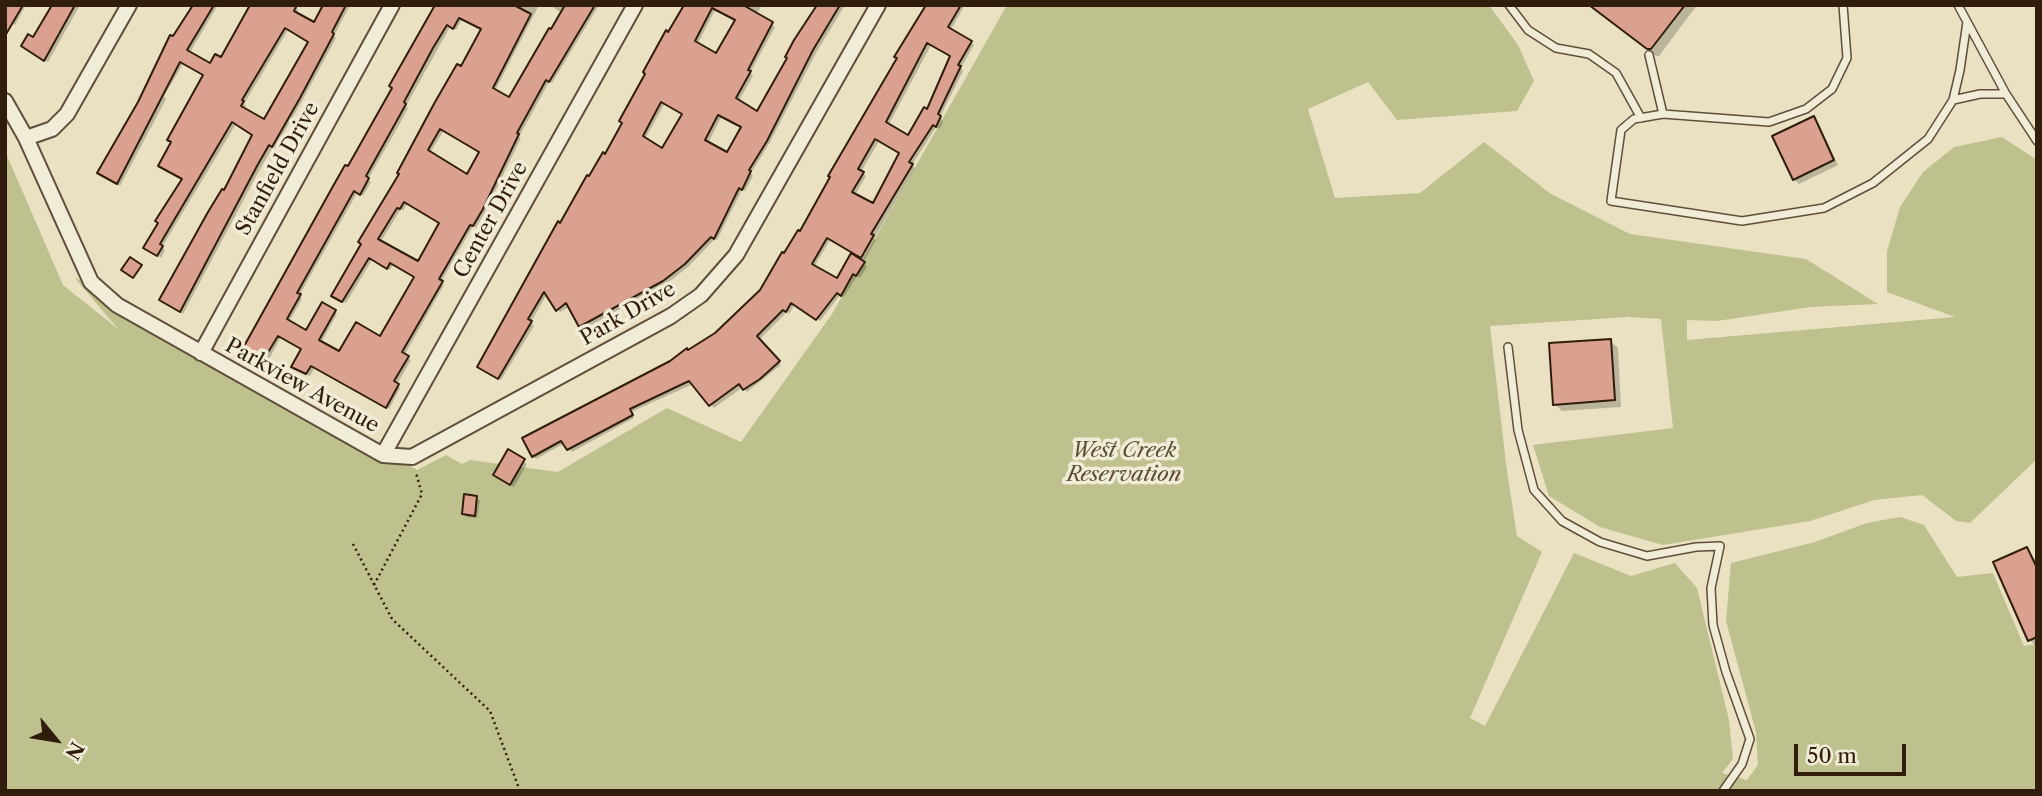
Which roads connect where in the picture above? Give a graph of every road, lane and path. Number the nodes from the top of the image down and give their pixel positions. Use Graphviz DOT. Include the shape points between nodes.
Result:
graph roads {
  1 [pos="129,5"];
  2 [pos="392,5"];
  3 [pos="635,5"];
  4 [pos="878,5"];
  5 [pos="1509,5"];
  6 [pos="1843,5"];
  7 [pos="1958,5"];
  8 [pos="1966,22"];
  9 [pos="1649,55"];
  10 [pos="2006,94"];
  11 [pos="1953,100"];
  12 [pos="5,101"];
  13 [pos="1662,114"];
  14 [pos="1641,118"];
  15 [pos="26,138"];
  16 [pos="2037,141"];
  17 [pos="1508,347"];
  18 [pos="201,353"];
  19 [pos="383,455"];
  20 [pos="416,473"];
  21 [pos="353,544"];
  22 [pos="374,585"];
  23 [pos="520,791"];
  24 [pos="1723,791"];
  1 -- 15 [label="street" via="67,114 52,129"];
  2 -- 18 [label="street, Stanfield Drive"];
  3 -- 19 [label="street, Center Drive"];
  4 -- 19 [label="street, Park Drive" via="736,256 701,295 671,316 412,457"];
  5 -- 14 [label="lane" via="1528,30 1556,48 1589,54 1616,73"];
  6 -- 13 [label="lane" via="1847,58 1832,89 1806,109 1769,122"];
  7 -- 8 [label="lane"];
  8 -- 10 [label="lane"];
  8 -- 11 [label="lane"];
  9 -- 13 [label="lane"];
  10 -- 11 [label="lane"];
  10 -- 16 [label="lane"];
  11 -- 14 [label="lane" via="1928,139 1873,183 1824,208 1742,221 1611,201 1621,130"];
  12 -- 15 [label="street, Parkview Avenue"];
  13 -- 14 [label="lane"];
  15 -- 18 [label="street, Parkview Avenue" via="91,282 117,305"];
  17 -- 24 [label="lane" via="1518,430 1534,490 1562,521 1600,542 1647,556 1720,546 1711,588 1713,625 1750,739 1742,765"];
  18 -- 19 [label="street, Parkview Avenue"];
  20 -- 22 [label="path" via="422,494"];
  21 -- 22 [label="path"];
  22 -- 23 [label="path" via="392,619 490,711"];
}
